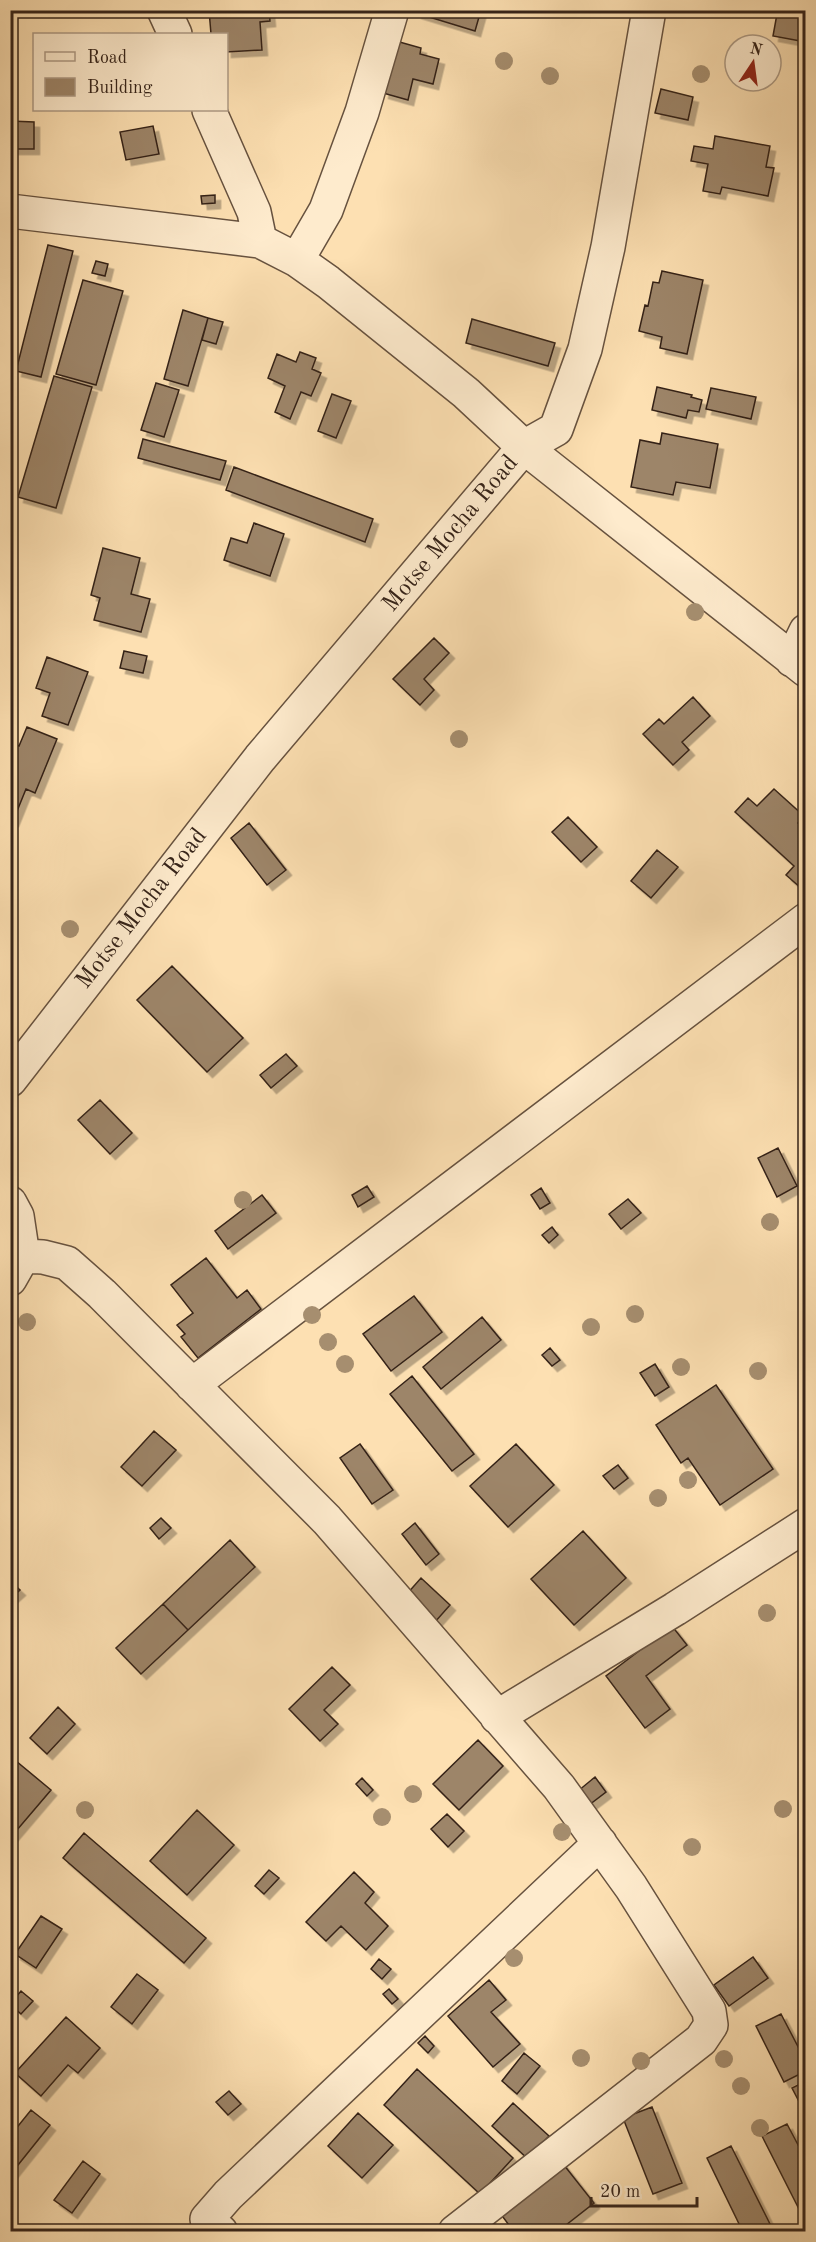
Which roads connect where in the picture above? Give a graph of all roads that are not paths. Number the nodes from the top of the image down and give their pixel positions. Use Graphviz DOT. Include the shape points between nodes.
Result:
graph roads {
  1 [pos="164,10"];
  2 [pos="392,10"];
  3 [pos="649,10"];
  4 [pos="175,33"];
  5 [pos="209,111"];
  6 [pos="10,211"];
  7 [pos="260,241"];
  8 [pos="297,260"];
  9 [pos="524,447"];
  10 [pos="806,631"];
  11 [pos="799,665"];
  12 [pos="806,920"];
  13 [pos="10,1080"];
  14 [pos="10,1203"];
  15 [pos="17,1267"];
  16 [pos="192,1385"];
  17 [pos="806,1525"];
  18 [pos="497,1717"];
  19 [pos="600,1844"];
  20 [pos="205,2227"];
  21 [pos="455,2232"];
  1 -- 4 [label="street"];
  2 -- 8 [label="street" via="362,112 326,210"];
  3 -- 9 [label="street" via="608,248 585,349 556,429"];
  5 -- 7 [label="street" via="254,212"];
  6 -- 7 [label="street, Motse Mocha Road"];
  7 -- 8 [label="street, Motse Mocha Road"];
  8 -- 9 [label="street, Motse Mocha Road" via="466,393"];
  9 -- 11 [label="street"];
  9 -- 13 [label="street, Motse Mocha Road" via="260,758"];
  10 -- 11 [label="street"];
  12 -- 16 [label="street"];
  14 -- 15 [label="street" via="17,1216"];
  15 -- 16 [label="street" via="43,1257 67,1263"];
  16 -- 18 [label="street" via="327,1520"];
  17 -- 18 [label="street"];
  18 -- 19 [label="street" via="559,1787"];
  19 -- 20 [label="street" via="228,2194"];
  19 -- 21 [label="street" via="697,1991 709,2011 711,2025 701,2040"];
}
